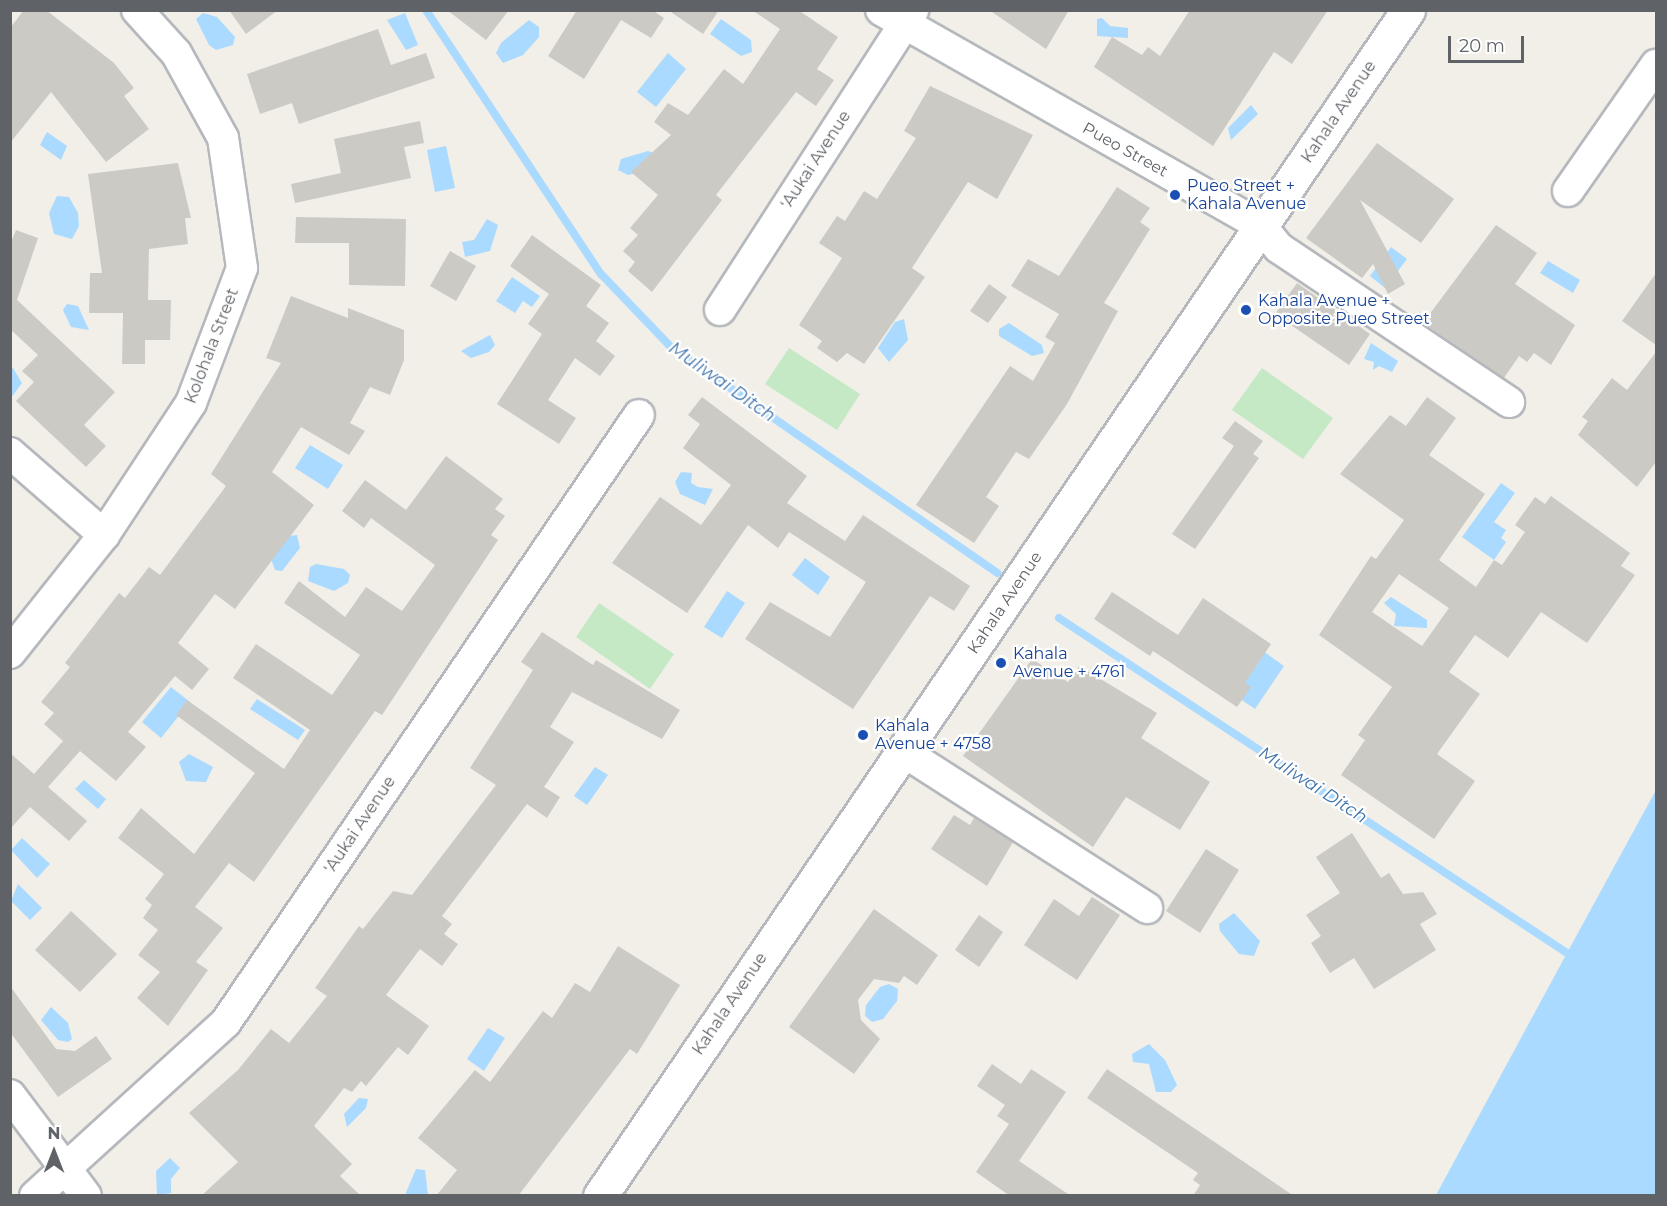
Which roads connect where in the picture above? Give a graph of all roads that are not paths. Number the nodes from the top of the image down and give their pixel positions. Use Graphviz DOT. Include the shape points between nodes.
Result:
graph roads {
  1 [pos="137,10"];
  2 [pos="1408,10"];
  3 [pos="899,15"];
  4 [pos="1656,65"];
  5 [pos="1568,191"];
  6 [pos="1261,226"];
  7 [pos="720,310"];
  8 [pos="1509,402"];
  9 [pos="639,415"];
  10 [pos="10,453"];
  11 [pos="104,535"];
  12 [pos="10,653"];
  13 [pos="904,752"];
  14 [pos="1147,908"];
  15 [pos="10,1095"];
  16 [pos="68,1171"];
  17 [pos="35,1196"];
  18 [pos="86,1196"];
  19 [pos="600,1196"];
  1 -- 11 [label="street, Kolohala Street" via="176,53 222,138 242,268 191,403"];
  2 -- 6 [label="street, Kahala Avenue"];
  3 -- 6 [label="street, Pueo Street"];
  3 -- 7 [label="street, ʻAukai Avenue"];
  4 -- 5 [label="street"];
  6 -- 8 [label="street, Pueo Street" via="1279,248"];
  6 -- 13 [label="street, Kahala Avenue"];
  9 -- 16 [label="street, ʻAukai Avenue" via="226,1022"];
  10 -- 11 [label="street"];
  11 -- 12 [label="street, Kolohala Street"];
  13 -- 14 [label="street"];
  13 -- 19 [label="street, Kahala Avenue"];
  15 -- 16 [label="street"];
  16 -- 17 [label="street, ʻAukai Avenue"];
  16 -- 18 [label="street"];
}
